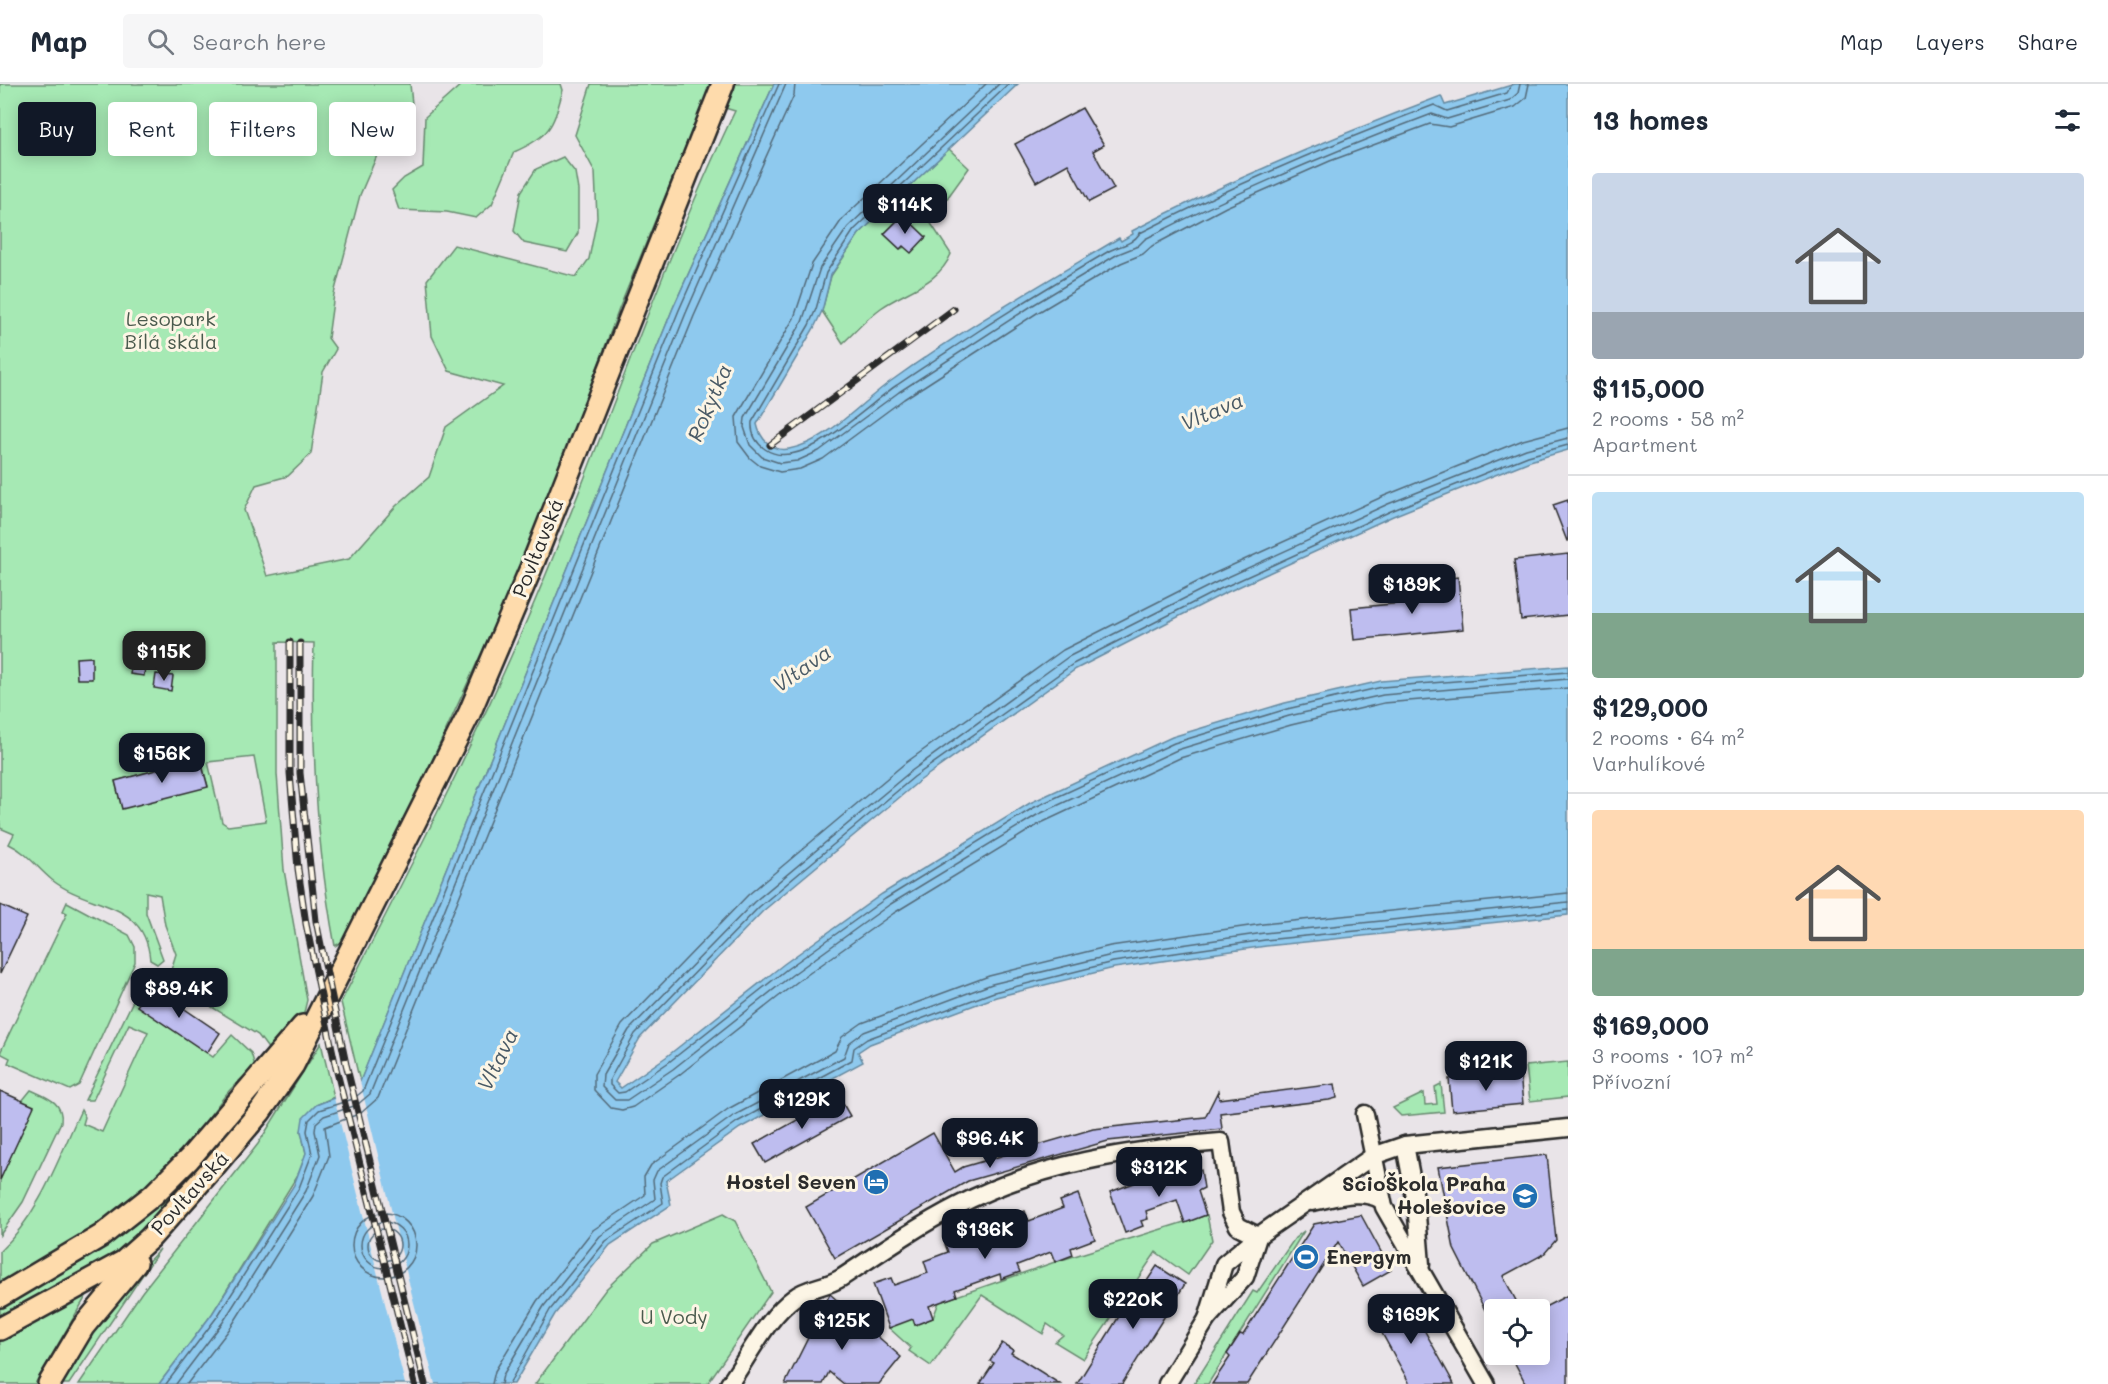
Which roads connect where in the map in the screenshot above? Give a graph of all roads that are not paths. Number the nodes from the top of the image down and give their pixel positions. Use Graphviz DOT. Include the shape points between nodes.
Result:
graph roads {
  1 [pos="723,84"];
  2 [pos="325,1000"];
  3 [pos="1365,1114"];
  4 [pos="1568,1128"];
  5 [pos="1405,1145"];
  6 [pos="1373,1156"];
  7 [pos="210,1171"];
  8 [pos="1381,1200"];
  9 [pos="1305,1203"];
  10 [pos="1258,1236"];
  11 [pos="1421,1269"];
  12 [pos="0,1296"];
  13 [pos="1207,1319"];
  14 [pos="0,1329"];
  15 [pos="49,1384"];
  16 [pos="729,1384"];
  17 [pos="1167,1384"];
  18 [pos="1486,1384"];
  1 -- 2 [label="main road, Povltavská" via="469,714"];
  2 -- 7 [label="main road, Povltavská" via="293,1065"];
  2 -- 12 [label="main road, Povltavská" via="197,1150 153,1195 101,1236"];
  3 -- 6 [label="street"];
  4 -- 5 [label="street"];
  5 -- 6 [label="street"];
  5 -- 11 [label="street" via="1416,1203"];
  6 -- 8 [label="street"];
  6 -- 9 [label="street"];
  7 -- 14 [label="main road, Povltavská" via="123,1262"];
  7 -- 15 [label="main road" via="162,1235 95,1311"];
  8 -- 9 [label="street" via="1355,1194"];
  8 -- 11 [label="street"];
  9 -- 10 [label="street"];
  10 -- 13 [label="street" via="1245,1277"];
  10 -- 13 [label="street" via="1224,1264"];
  10 -- 16 [label="street" via="1238,1226 1231,1212 1221,1142 1149,1148 1068,1164 1009,1182 958,1205 838,1280 795,1296 764,1332"];
  11 -- 18 [label="street"];
  13 -- 17 [label="street"];
}
